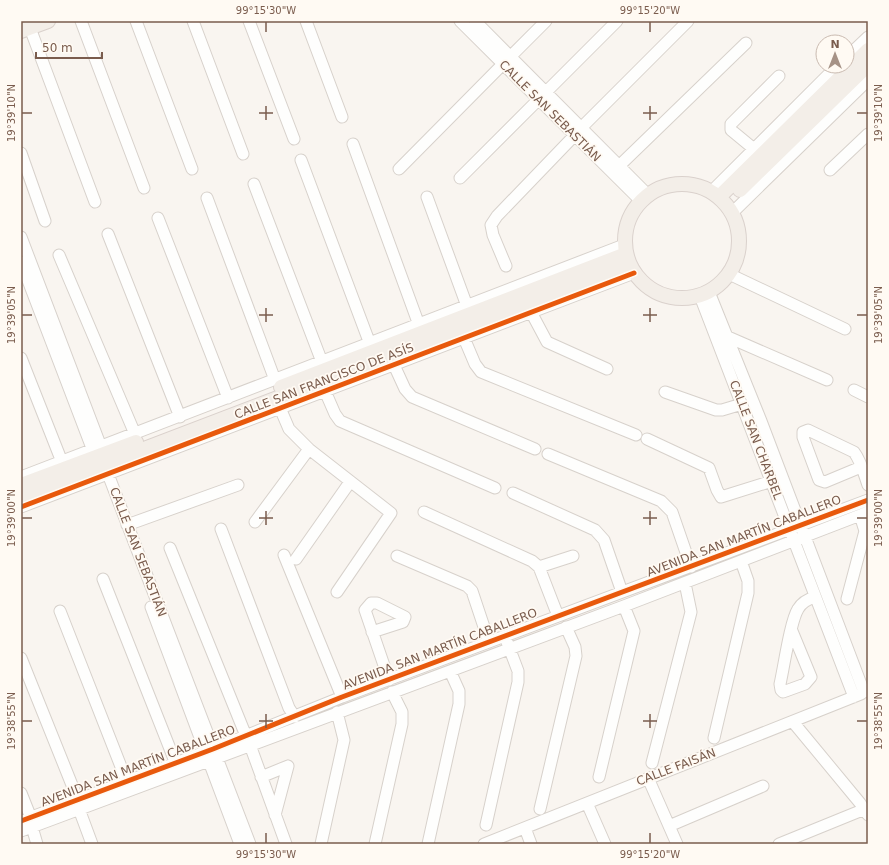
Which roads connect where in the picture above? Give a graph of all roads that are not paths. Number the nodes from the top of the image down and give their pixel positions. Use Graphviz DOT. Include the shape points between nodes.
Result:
graph roads {
  1 [pos="48,21"];
  2 [pos="81,21"];
  3 [pos="136,21"];
  4 [pos="193,21"];
  5 [pos="249,21"];
  6 [pos="306,21"];
  7 [pos="460,21"];
  8 [pos="475,21"];
  9 [pos="546,21"];
  10 [pos="617,21"];
  11 [pos="688,21"];
  12 [pos="24,25"];
  13 [pos="868,37"];
  14 [pos="746,43"];
  15 [pos="855,49"];
  16 [pos="868,50"];
  17 [pos="507,60"];
  18 [pos="868,65"];
  19 [pos="829,74"];
  20 [pos="779,76"];
  21 [pos="868,80"];
  22 [pos="542,96"];
  23 [pos="342,117"];
  24 [pos="578,132"];
  25 [pos="868,134"];
  26 [pos="294,139"];
  27 [pos="353,144"];
  28 [pos="754,149"];
  29 [pos="21,153"];
  30 [pos="243,154"];
  31 [pos="301,160"];
  32 [pos="619,166"];
  33 [pos="192,169"];
  34 [pos="399,169"];
  35 [pos="830,170"];
  36 [pos="460,178"];
  37 [pos="254,184"];
  38 [pos="144,188"];
  39 [pos="427,197"];
  40 [pos="207,198"];
  41 [pos="644,198"];
  42 [pos="95,202"];
  43 [pos="722,202"];
  44 [pos="158,218"];
  45 [pos="45,221"];
  46 [pos="108,234"];
  47 [pos="21,237"];
  48 [pos="59,254"];
  49 [pos="628,259"];
  50 [pos="21,262"];
  51 [pos="506,266"];
  52 [pos="729,274"];
  53 [pos="705,294"];
  54 [pos="467,306"];
  55 [pos="532,312"];
  56 [pos="419,325"];
  57 [pos="845,328"];
  58 [pos="728,337"];
  59 [pos="464,338"];
  60 [pos="370,344"];
  61 [pos="21,358"];
  62 [pos="322,362"];
  63 [pos="394,365"];
  64 [pos="607,369"];
  65 [pos="275,380"];
  66 [pos="827,380"];
  67 [pos="854,390"];
  68 [pos="325,391"];
  69 [pos="665,392"];
  70 [pos="868,397"];
  71 [pos="228,398"];
  72 [pos="742,404"];
  73 [pos="280,408"];
  74 [pos="180,417"];
  75 [pos="134,434"];
  76 [pos="636,435"];
  77 [pos="647,439"];
  78 [pos="535,449"];
  79 [pos="309,450"];
  80 [pos="548,454"];
  81 [pos="62,462"];
  82 [pos="101,462"];
  83 [pos="861,467"];
  84 [pos="21,477"];
  85 [pos="350,482"];
  86 [pos="772,482"];
  87 [pos="21,485"];
  88 [pos="238,485"];
  89 [pos="868,485"];
  90 [pos="495,488"];
  91 [pos="513,493"];
  92 [pos="21,496"];
  93 [pos="868,500"];
  94 [pos="21,507"];
  95 [pos="424,512"];
  96 [pos="864,513"];
  97 [pos="255,522"];
  98 [pos="801,524"];
  99 [pos="127,525"];
  100 [pos="789,528"];
  101 [pos="221,529"];
  102 [pos="805,536"];
  103 [pos="794,540"];
  104 [pos="170,548"];
  105 [pos="284,556"];
  106 [pos="397,556"];
  107 [pos="573,556"];
  108 [pos="296,559"];
  109 [pos="741,561"];
  110 [pos="539,567"];
  111 [pos="691,567"];
  112 [pos="103,578"];
  113 [pos="685,583"];
  114 [pos="337,592"];
  115 [pos="622,592"];
  116 [pos="816,597"];
  117 [pos="847,599"];
  118 [pos="624,606"];
  119 [pos="60,611"];
  120 [pos="558,616"];
  121 [pos="566,627"];
  122 [pos="792,631"];
  123 [pos="372,632"];
  124 [pos="505,636"];
  125 [pos="489,642"];
  126 [pos="510,648"];
  127 [pos="21,658"];
  128 [pos="450,671"];
  129 [pos="389,680"];
  130 [pos="392,692"];
  131 [pos="862,693"];
  132 [pos="342,697"];
  133 [pos="337,712"];
  134 [pos="294,717"];
  135 [pos="793,722"];
  136 [pos="714,738"];
  137 [pos="248,741"];
  138 [pos="211,755"];
  139 [pos="652,763"];
  140 [pos="176,764"];
  141 [pos="261,777"];
  142 [pos="599,777"];
  143 [pos="648,778"];
  144 [pos="128,782"];
  145 [pos="763,786"];
  146 [pos="21,793"];
  147 [pos="587,803"];
  148 [pos="78,805"];
  149 [pos="540,808"];
  150 [pos="866,812"];
  151 [pos="275,815"];
  152 [pos="26,824"];
  153 [pos="486,825"];
  154 [pos="669,826"];
  155 [pos="525,828"];
  156 [pos="37,844"];
  157 [pos="92,844"];
  158 [pos="240,844"];
  159 [pos="250,844"];
  160 [pos="286,844"];
  161 [pos="321,844"];
  162 [pos="375,844"];
  163 [pos="428,844"];
  164 [pos="484,844"];
  165 [pos="531,844"];
  166 [pos="605,844"];
  167 [pos="677,844"];
  168 [pos="779,844"];
  1 -- 12 [label="main road"];
  2 -- 38 [label="street"];
  3 -- 33 [label="street"];
  4 -- 30 [label="street"];
  5 -- 26 [label="street"];
  6 -- 23 [label="street"];
  7 -- 17 [label="street, CALLE SAN SEBASTIÁN"];
  8 -- 17 [label="street, CALLE SAN SEBASTIÁN"];
  9 -- 17 [label="street"];
  10 -- 22 [label="street"];
  11 -- 24 [label="street"];
  12 -- 42 [label="street"];
  13 -- 15 [label="street"];
  14 -- 32 [label="street"];
  16 -- 43 [label="main road"];
  17 -- 22 [label="street, CALLE SAN SEBASTIÁN"];
  17 -- 34 [label="street"];
  18 -- 43 [label="main road"];
  19 -- 28 [label="street"];
  20 -- 28 [label="street" via="731,124 731,130"];
  21 -- 43 [label="street"];
  22 -- 24 [label="street, CALLE SAN SEBASTIÁN"];
  22 -- 36 [label="street"];
  24 -- 32 [label="street, CALLE SAN SEBASTIÁN"];
  24 -- 41 [label="street, CALLE SAN SEBASTIÁN"];
  24 -- 51 [label="street" via="491,225"];
  25 -- 35 [label="street"];
  27 -- 56 [label="street"];
  28 -- 43 [label="street"];
  29 -- 45 [label="street"];
  31 -- 60 [label="street"];
  32 -- 41 [label="street, CALLE SAN SEBASTIÁN"];
  37 -- 62 [label="street"];
  39 -- 54 [label="street"];
  40 -- 65 [label="street"];
  41 -- 43 [label="main road" via="668,186 690,184"];
  41 -- 49 [label="main road" via="628,222"];
  43 -- 52 [label="main road" via="739,232 738,255"];
  44 -- 71 [label="street"];
  46 -- 74 [label="street"];
  47 -- 82 [label="street, CALLE SAN SEBASTIÁN"];
  48 -- 75 [label="street"];
  49 -- 53 [label="main road" via="646,287 663,296 681,299"];
  49 -- 54 [label="street, CALLE SAN FRANCISCO DE ASÍS"];
  49 -- 55 [label="street, CALLE SAN FRANCISCO DE ASÍS"];
  49 -- 82 [label="main road, CALLE SAN FRANCISCO DE ASÍS"];
  50 -- 82 [label="street, CALLE SAN SEBASTIÁN"];
  52 -- 53 [label="main road"];
  52 -- 57 [label="street"];
  53 -- 58 [label="street, CALLE SAN CHARBEL"];
  53 -- 72 [label="street, CALLE SAN CHARBEL"];
  54 -- 56 [label="street, CALLE SAN FRANCISCO DE ASÍS"];
  55 -- 59 [label="street, CALLE SAN FRANCISCO DE ASÍS"];
  55 -- 64 [label="street" via="547,342"];
  56 -- 60 [label="street, CALLE SAN FRANCISCO DE ASÍS"];
  58 -- 66 [label="street"];
  58 -- 98 [label="street, CALLE SAN CHARBEL"];
  59 -- 63 [label="street, CALLE SAN FRANCISCO DE ASÍS"];
  59 -- 76 [label="street" via="481,372"];
  60 -- 62 [label="street, CALLE SAN FRANCISCO DE ASÍS"];
  61 -- 81 [label="street"];
  62 -- 65 [label="street, CALLE SAN FRANCISCO DE ASÍS"];
  63 -- 68 [label="street, CALLE SAN FRANCISCO DE ASÍS"];
  63 -- 78 [label="street" via="405,389 412,397"];
  65 -- 71 [label="street, CALLE SAN FRANCISCO DE ASÍS"];
  67 -- 70 [label="street"];
  68 -- 73 [label="street, CALLE SAN FRANCISCO DE ASÍS"];
  68 -- 90 [label="street" via="336,418 340,421"];
  69 -- 72 [label="street" via="716,410"];
  71 -- 74 [label="street, CALLE SAN FRANCISCO DE ASÍS"];
  72 -- 86 [label="street, CALLE SAN CHARBEL"];
  73 -- 79 [label="street" via="289,429"];
  73 -- 82 [label="street, CALLE SAN FRANCISCO DE ASÍS"];
  74 -- 75 [label="street, CALLE SAN FRANCISCO DE ASÍS"];
  75 -- 82 [label="street, CALLE SAN FRANCISCO DE ASÍS"];
  77 -- 86 [label="street" via="709,468 721,497"];
  79 -- 85 [label="street"];
  79 -- 97 [label="street"];
  80 -- 111 [label="street" via="662,501 672,512"];
  81 -- 82 [label="street, CALLE SAN FRANCISCO DE ASÍS"];
  81 -- 84 [label="street, CALLE SAN FRANCISCO DE ASÍS"];
  82 -- 87 [label="main road, CALLE SAN FRANCISCO DE ASÍS"];
  82 -- 92 [label="main road, CALLE SAN FRANCISCO DE ASÍS"];
  82 -- 94 [label="street, CALLE SAN FRANCISCO DE ASÍS"];
  82 -- 99 [label="street, CALLE SAN SEBASTIÁN"];
  82 -- 138 [label="street, CALLE SAN SEBASTIÁN"];
  83 -- 83 [label="street" via="852,450 808,430 803,432 821,482"];
  83 -- 89 [label="street"];
  85 -- 108 [label="street"];
  85 -- 114 [label="street" via="391,513"];
  86 -- 100 [label="street, CALLE SAN CHARBEL"];
  88 -- 99 [label="street"];
  91 -- 115 [label="street" via="600,534"];
  93 -- 98 [label="street, AVENIDA SAN MARTÍN CABALLERO"];
  95 -- 110 [label="street" via="532,561"];
  96 -- 102 [label="street, AVENIDA SAN MARTÍN CABALLERO"];
  96 -- 117 [label="street" via="865,531"];
  98 -- 100 [label="street, AVENIDA SAN MARTÍN CABALLERO"];
  98 -- 102 [label="street, CALLE SAN CHARBEL"];
  99 -- 138 [label="street, CALLE SAN SEBASTIÁN"];
  100 -- 103 [label="street, CALLE SAN CHARBEL"];
  100 -- 111 [label="street, AVENIDA SAN MARTÍN CABALLERO"];
  101 -- 134 [label="street"];
  102 -- 103 [label="street, AVENIDA SAN MARTÍN CABALLERO"];
  102 -- 131 [label="street, CALLE SAN CHARBEL"];
  103 -- 109 [label="street, AVENIDA SAN MARTÍN CABALLERO"];
  103 -- 116 [label="street, CALLE SAN CHARBEL"];
  104 -- 137 [label="street"];
  105 -- 132 [label="street"];
  106 -- 125 [label="street" via="467,586 472,591"];
  107 -- 110 [label="street"];
  109 -- 113 [label="street, AVENIDA SAN MARTÍN CABALLERO"];
  109 -- 136 [label="street" via="748,581 748,592"];
  110 -- 120 [label="street"];
  111 -- 115 [label="street, AVENIDA SAN MARTÍN CABALLERO"];
  112 -- 140 [label="street"];
  113 -- 118 [label="street, AVENIDA SAN MARTÍN CABALLERO"];
  113 -- 139 [label="street" via="691,612"];
  115 -- 120 [label="street, AVENIDA SAN MARTÍN CABALLERO"];
  116 -- 122 [label="street" via="808,599 798,610"];
  116 -- 131 [label="street, CALLE SAN CHARBEL"];
  118 -- 121 [label="street, AVENIDA SAN MARTÍN CABALLERO"];
  118 -- 142 [label="street" via="634,631"];
  119 -- 144 [label="street"];
  120 -- 124 [label="street, AVENIDA SAN MARTÍN CABALLERO"];
  121 -- 126 [label="street, AVENIDA SAN MARTÍN CABALLERO"];
  121 -- 149 [label="street" via="575,646 576,656"];
  122 -- 122 [label="street" via="780,684 780,690 783,692 805,684 811,677"];
  123 -- 129 [label="street"];
  124 -- 125 [label="street, AVENIDA SAN MARTÍN CABALLERO"];
  124 -- 126 [label="street"];
  125 -- 129 [label="street, AVENIDA SAN MARTÍN CABALLERO"];
  126 -- 128 [label="street, AVENIDA SAN MARTÍN CABALLERO"];
  126 -- 153 [label="street" via="518,671 518,682"];
  127 -- 148 [label="street"];
  128 -- 130 [label="street, AVENIDA SAN MARTÍN CABALLERO"];
  128 -- 163 [label="street" via="459,692 459,704"];
  129 -- 132 [label="street, AVENIDA SAN MARTÍN CABALLERO"];
  130 -- 133 [label="street, AVENIDA SAN MARTÍN CABALLERO"];
  130 -- 162 [label="street" via="402,712 402,724"];
  131 -- 135 [label="street, CALLE FAISÁN"];
  132 -- 134 [label="street, AVENIDA SAN MARTÍN CABALLERO"];
  133 -- 137 [label="street, AVENIDA SAN MARTÍN CABALLERO"];
  133 -- 161 [label="street" via="344,740"];
  134 -- 137 [label="street, AVENIDA SAN MARTÍN CABALLERO"];
  135 -- 143 [label="street, CALLE FAISÁN"];
  135 -- 150 [label="street"];
  137 -- 138 [label="street, AVENIDA SAN MARTÍN CABALLERO"];
  137 -- 141 [label="street"];
  138 -- 140 [label="street, AVENIDA SAN MARTÍN CABALLERO"];
  138 -- 148 [label="street, AVENIDA SAN MARTÍN CABALLERO"];
  138 -- 158 [label="street, CALLE SAN SEBASTIÁN"];
  138 -- 159 [label="street, CALLE SAN SEBASTIÁN"];
  140 -- 144 [label="street, AVENIDA SAN MARTÍN CABALLERO"];
  141 -- 151 [label="street"];
  141 -- 151 [label="street" via="288,766"];
  143 -- 147 [label="street, CALLE FAISÁN"];
  143 -- 154 [label="street"];
  144 -- 148 [label="street, AVENIDA SAN MARTÍN CABALLERO"];
  145 -- 154 [label="street"];
  146 -- 152 [label="street"];
  147 -- 155 [label="street, CALLE FAISÁN"];
  147 -- 166 [label="street"];
  148 -- 152 [label="street, AVENIDA SAN MARTÍN CABALLERO"];
  148 -- 157 [label="street"];
  150 -- 168 [label="street"];
  151 -- 160 [label="street"];
  152 -- 156 [label="street"];
  154 -- 167 [label="street"];
  155 -- 164 [label="street, CALLE FAISÁN"];
  155 -- 165 [label="street"];
}
